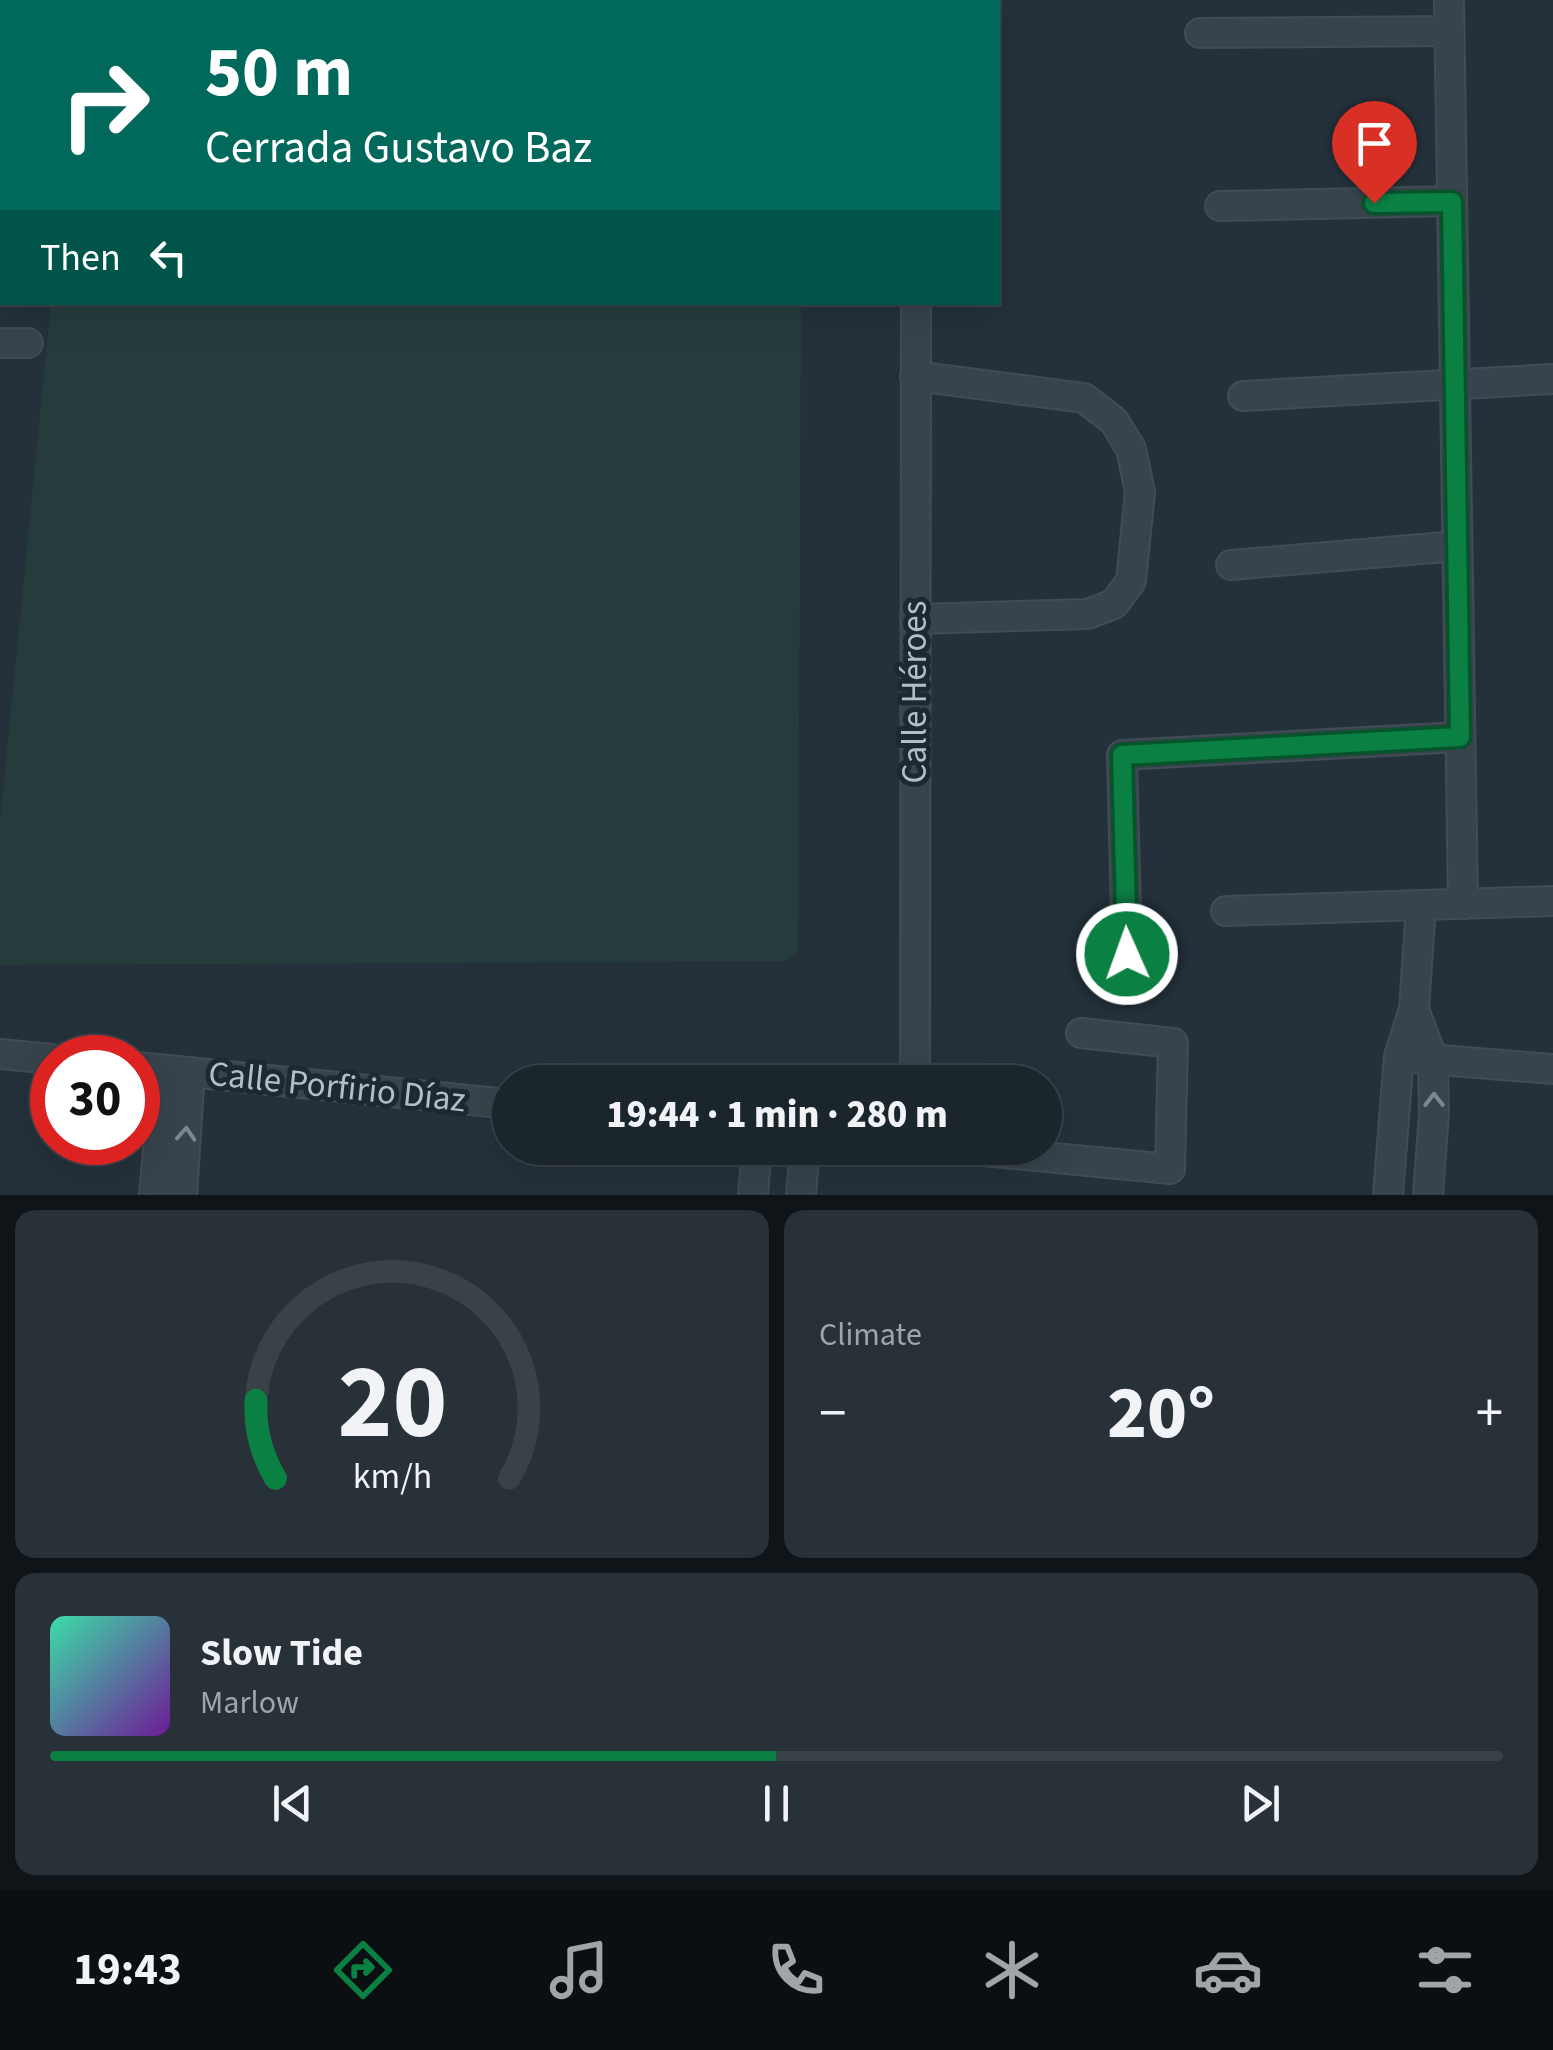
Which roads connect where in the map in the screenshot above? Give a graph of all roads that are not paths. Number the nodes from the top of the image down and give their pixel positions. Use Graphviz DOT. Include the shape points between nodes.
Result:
graph roads {
  1 [pos="1449,0"];
  2 [pos="1449,31"];
  3 [pos="1200,34"];
  4 [pos="1452,202"];
  5 [pos="1220,206"];
  6 [pos="916,305"];
  7 [pos="915,376"];
  8 [pos="1553,379"];
  9 [pos="1454,385"];
  10 [pos="1243,396"];
  11 [pos="1457,546"];
  12 [pos="1230,565"];
  13 [pos="915,619"];
  14 [pos="1460,737"];
  15 [pos="1553,901"];
  16 [pos="1462,904"];
  17 [pos="1421,905"];
  18 [pos="1226,911"];
  19 [pos="1127,954"];
  20 [pos="1414,1008"];
  21 [pos="1080,1033"];
  22 [pos="0,1054"];
  23 [pos="1399,1056"];
  24 [pos="30,1057"];
  25 [pos="1433,1060"];
  26 [pos="915,1065"];
  27 [pos="164,1070"];
  28 [pos="1553,1070"];
  29 [pos="492,1102"];
  30 [pos="1062,1159"];
  31 [pos="756,1165"];
  32 [pos="804,1165"];
  33 [pos="154,1195"];
  34 [pos="182,1195"];
  35 [pos="753,1195"];
  36 [pos="801,1195"];
  37 [pos="1388,1195"];
  38 [pos="1428,1195"];
  1 -- 2 [label="street"];
  2 -- 3 [label="street"];
  2 -- 4 [label="street"];
  4 -- 5 [label="street"];
  4 -- 9 [label="street"];
  6 -- 7 [label="street, Calle Héroes"];
  7 -- 13 [label="street, Calle Héroes"];
  7 -- 13 [label="street" via="1084,398 1114,421 1131,449 1140,492 1131,581 1114,604 1088,614"];
  8 -- 9 [label="street"];
  9 -- 10 [label="street"];
  9 -- 11 [label="street"];
  11 -- 12 [label="street"];
  11 -- 14 [label="street"];
  13 -- 26 [label="street, Calle Héroes"];
  14 -- 16 [label="street"];
  14 -- 19 [label="street" via="1122,755"];
  15 -- 16 [label="street"];
  16 -- 17 [label="street"];
  17 -- 18 [label="street"];
  17 -- 20 [label="street"];
  20 -- 23 [label="street"];
  20 -- 25 [label="street"];
  21 -- 30 [label="street" via="1173,1043 1170,1169"];
  22 -- 24 [label="street"];
  23 -- 25 [label="street"];
  23 -- 37 [label="street"];
  25 -- 28 [label="street"];
  38 -- 25 [label="street, one-way"];
  27 -- 29 [label="street, Calle Porfirio Díaz"];
  27 -- 33 [label="street"];
  34 -- 27 [label="street, one-way"];
  31 -- 35 [label="street"];
  32 -- 36 [label="street"];
}
